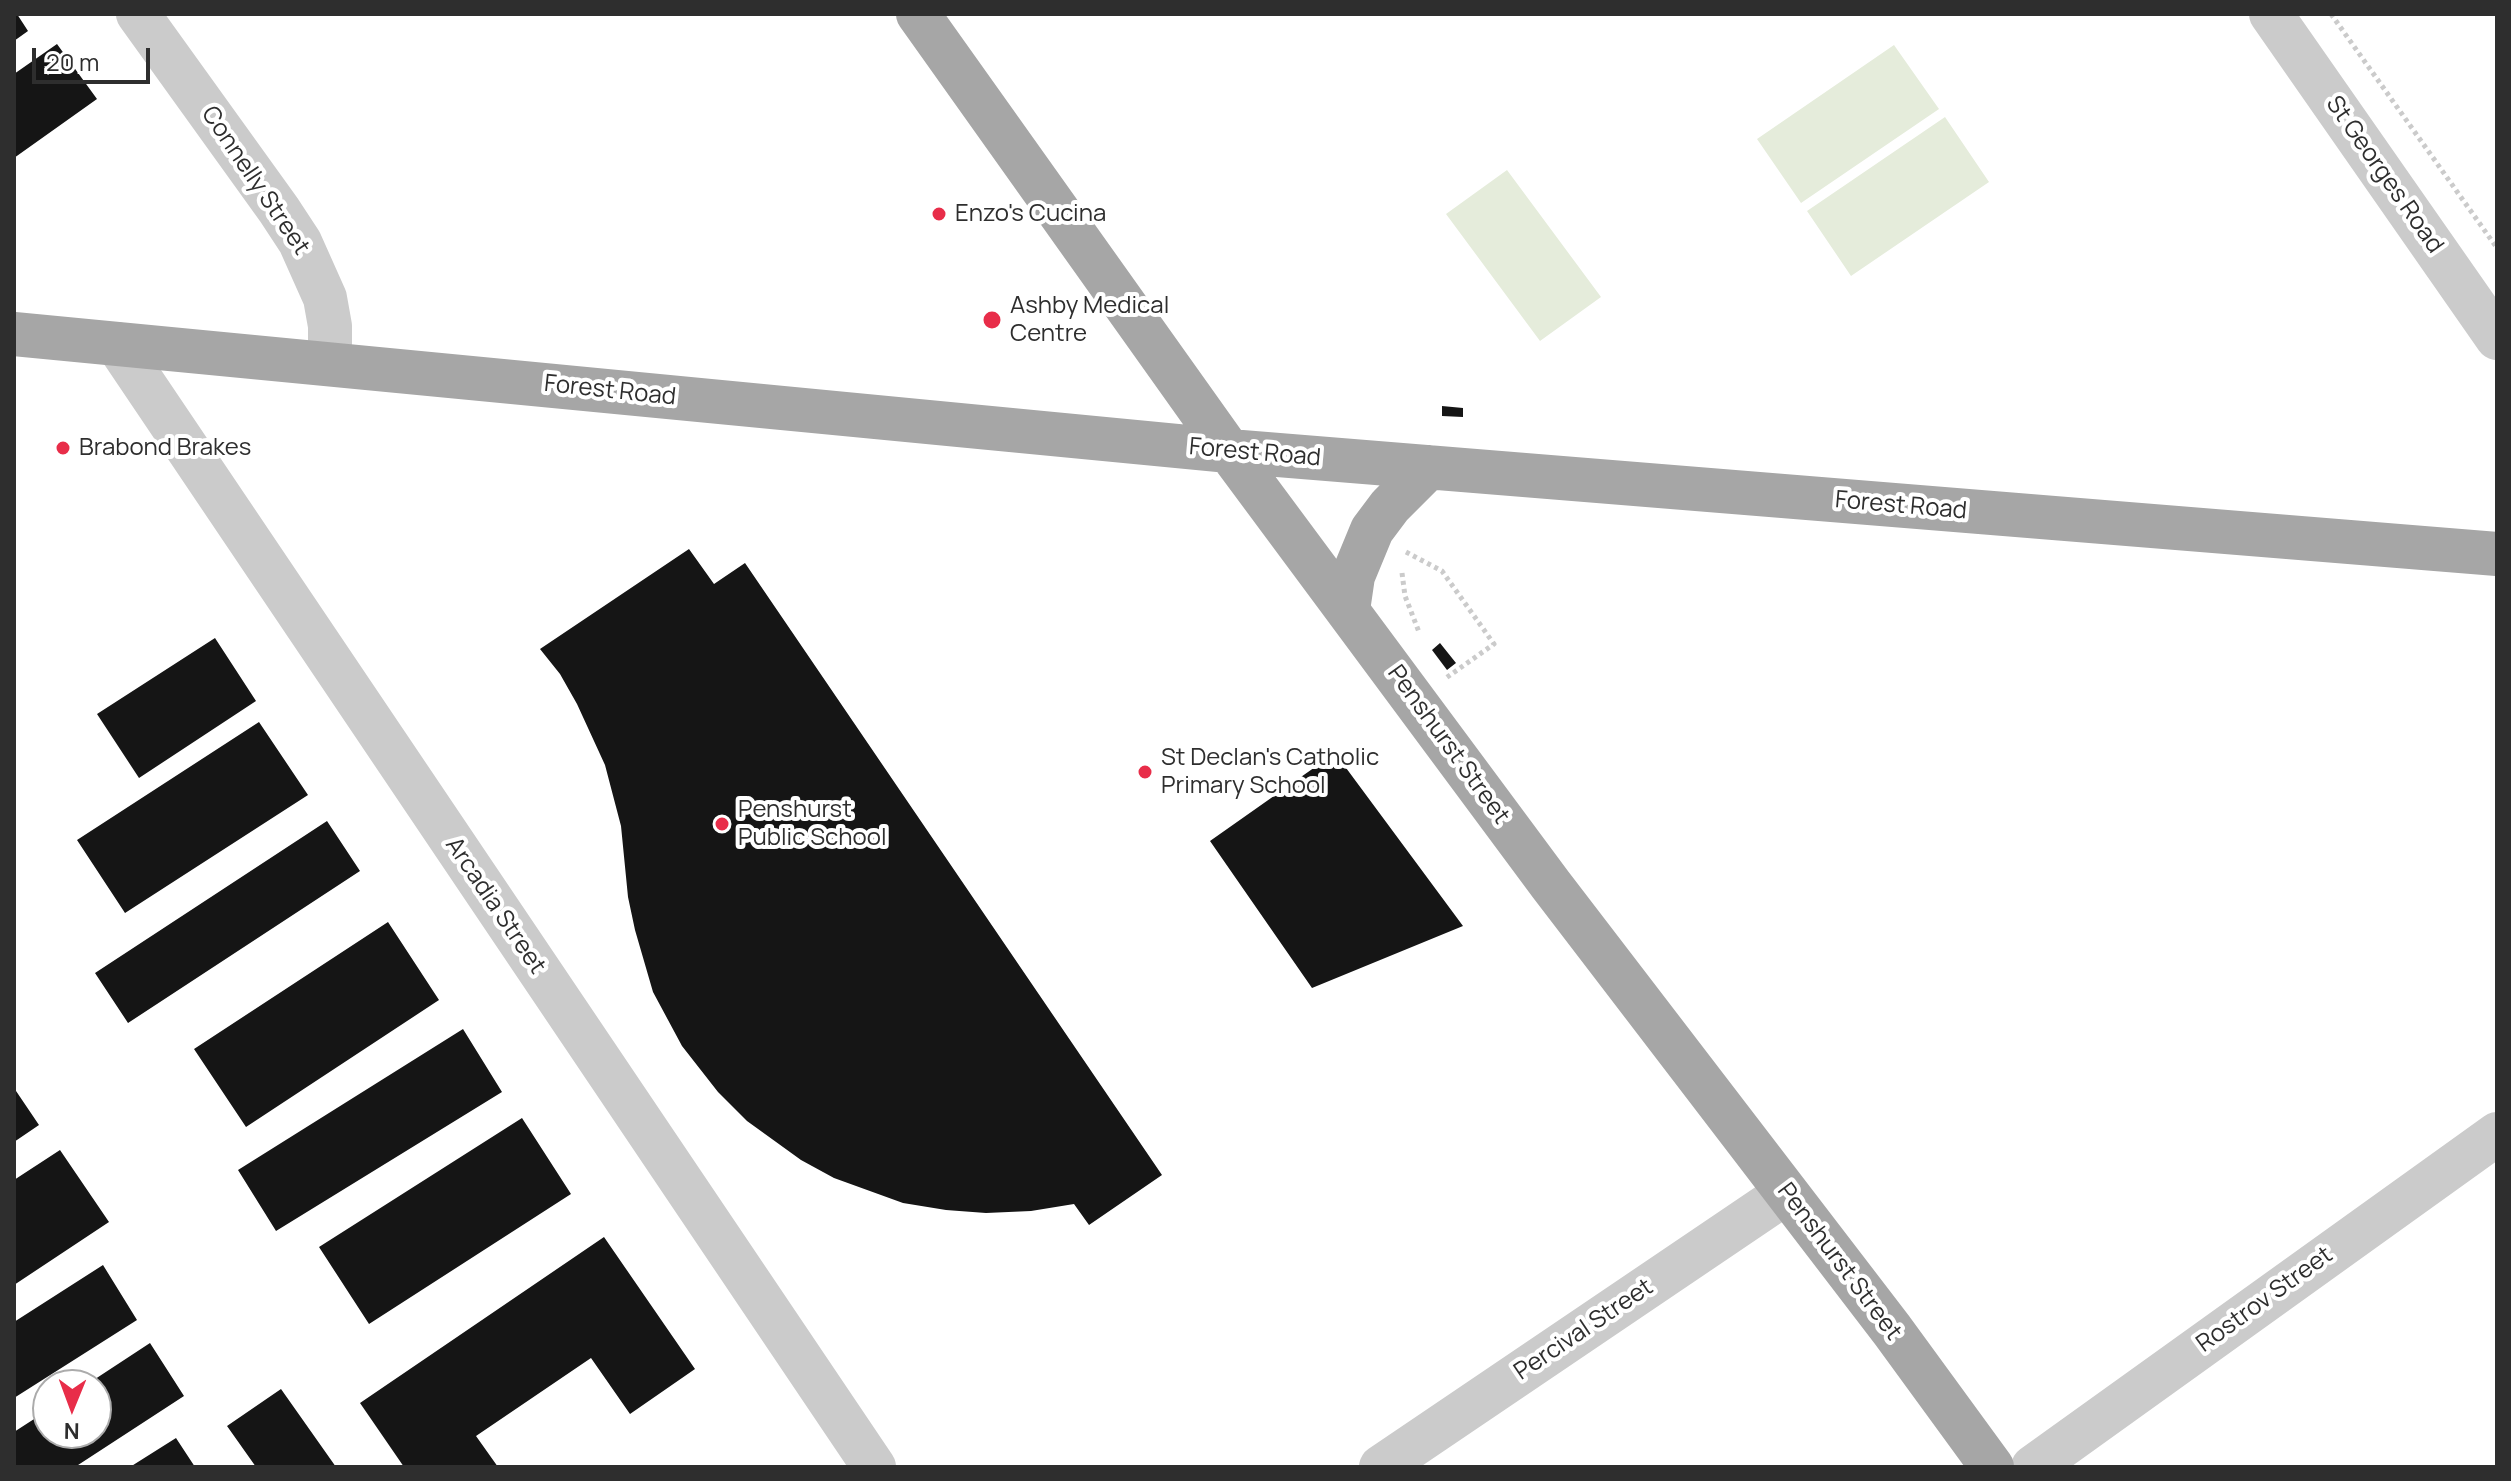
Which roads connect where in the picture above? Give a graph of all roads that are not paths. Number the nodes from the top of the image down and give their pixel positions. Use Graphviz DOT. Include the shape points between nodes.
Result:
graph roads {
  1 [pos="138,14"];
  2 [pos="918,14"];
  3 [pos="2271,14"];
  4 [pos="14,334"];
  5 [pos="2497,338"];
  6 [pos="117,344"];
  7 [pos="330,364"];
  8 [pos="1229,451"];
  9 [pos="1429,467"];
  10 [pos="2497,554"];
  11 [pos="1348,610"];
  12 [pos="2497,1134"];
  13 [pos="1786,1193"];
  14 [pos="874,1467"];
  15 [pos="1381,1467"];
  16 [pos="1992,1467"];
  17 [pos="2033,1467"];
  1 -- 7 [label="street, Connelly Street" via="300,242 325,298"];
  2 -- 8 [label="main road, Penshurst Street"];
  3 -- 5 [label="street, St Georges Road"];
  4 -- 6 [label="main road, Forest Road"];
  6 -- 7 [label="main road, Forest Road"];
  6 -- 14 [label="street, Arcadia Street"];
  7 -- 8 [label="main road, Forest Road"];
  8 -- 9 [label="main road, Forest Road"];
  8 -- 11 [label="main road, Penshurst Street"];
  9 -- 10 [label="main road, Forest Road"];
  9 -- 11 [label="main road" via="1372,530 1353,576"];
  11 -- 13 [label="main road, Penshurst Street"];
  12 -- 17 [label="street, Rostrov Street"];
  13 -- 15 [label="street, Percival Street"];
  13 -- 16 [label="main road, Penshurst Street"];
}
